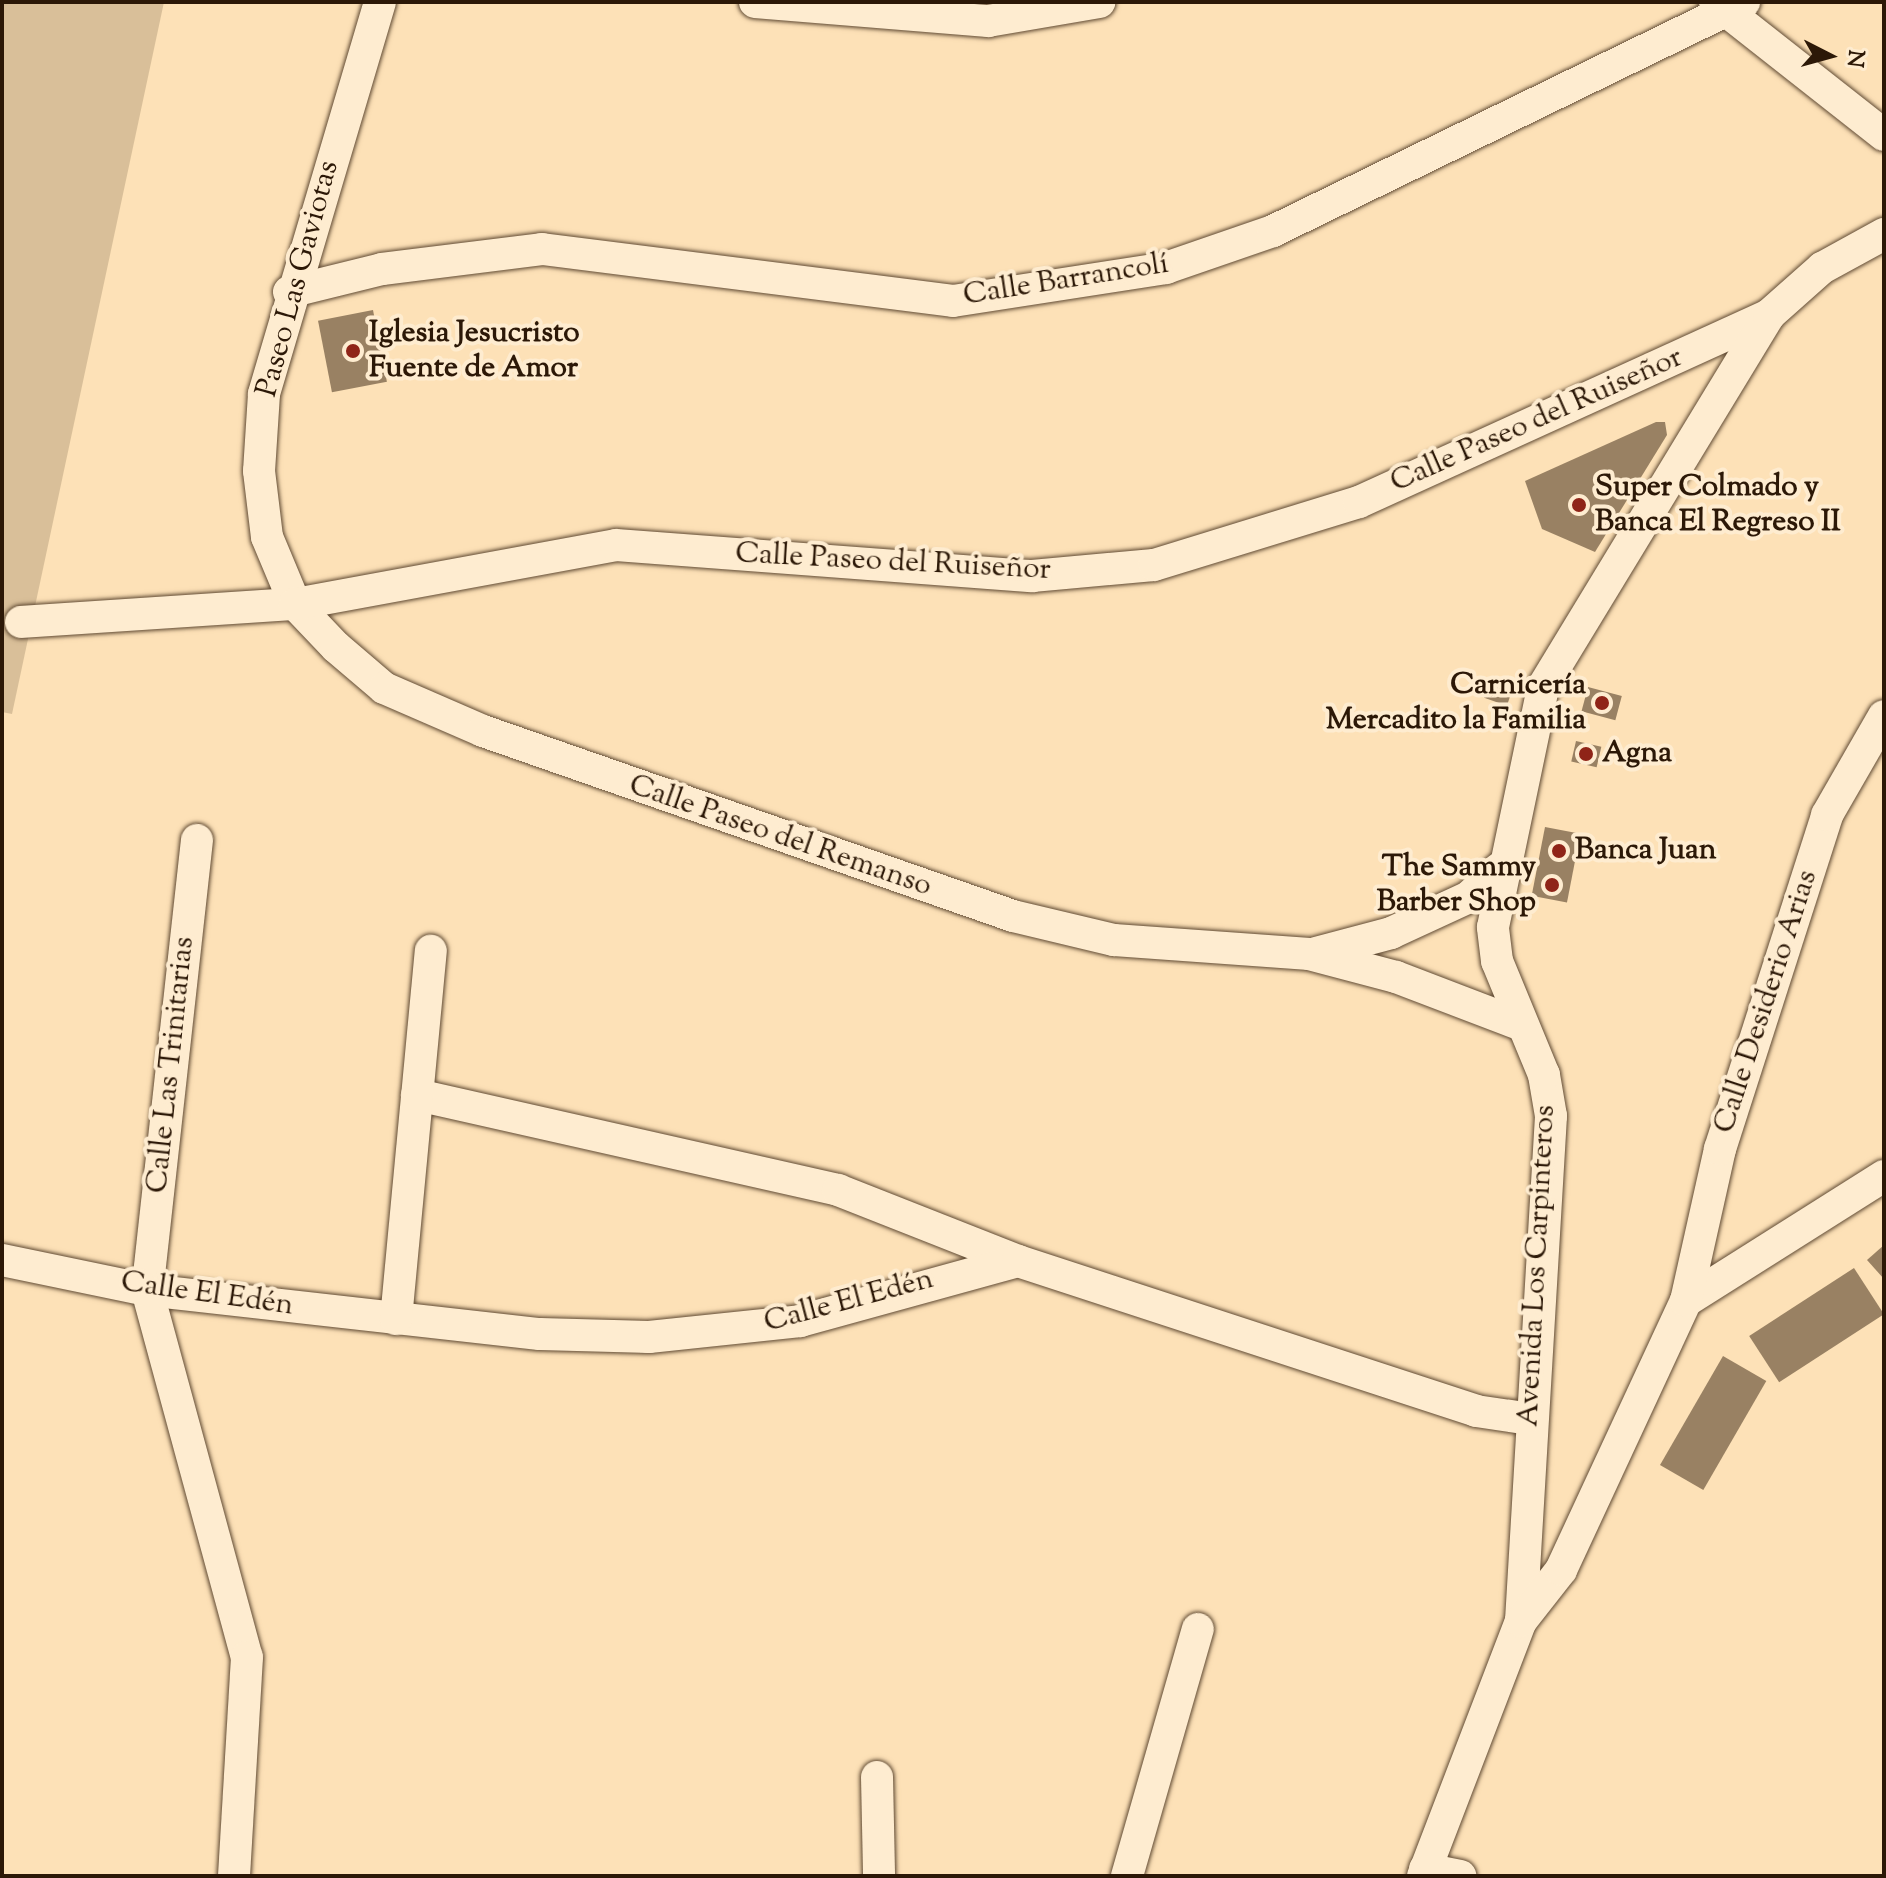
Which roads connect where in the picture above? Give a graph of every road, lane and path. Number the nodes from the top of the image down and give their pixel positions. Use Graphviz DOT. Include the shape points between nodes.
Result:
graph roads {
  1 [pos="379,2"];
  2 [pos="755,2"];
  3 [pos="1099,2"];
  4 [pos="1729,5"];
  5 [pos="1884,135"];
  6 [pos="1884,234"];
  7 [pos="289,292"];
  8 [pos="1769,315"];
  9 [pos="295,604"];
  10 [pos="21,622"];
  11 [pos="1884,716"];
  12 [pos="197,840"];
  13 [pos="1500,868"];
  14 [pos="431,951"];
  15 [pos="1309,954"];
  16 [pos="1522,1025"];
  17 [pos="417,1095"];
  18 [pos="1884,1176"];
  19 [pos="2,1260"];
  20 [pos="1018,1261"];
  21 [pos="147,1290"];
  22 [pos="1686,1301"];
  23 [pos="396,1319"];
  24 [pos="1531,1419"];
  25 [pos="1521,1621"];
  26 [pos="1198,1629"];
  27 [pos="877,1777"];
  28 [pos="1424,1872"];
  29 [pos="234,1876"];
  30 [pos="879,1876"];
  31 [pos="1127,1876"];
  32 [pos="1460,1876"];
  1 -- 7 [label="street, Paseo Las Gaviotas"];
  2 -- 3 [label="street" via="988,21"];
  4 -- 5 [label="street"];
  4 -- 7 [label="street, Calle Barrancolí" via="1273,231 1166,268 953,301 542,249 382,269"];
  6 -- 8 [label="street, Avenida Los Carpinteros" via="1822,268"];
  7 -- 9 [label="street, Paseo Las Gaviotas" via="264,394 259,471 267,537"];
  8 -- 9 [label="street, Calle Paseo del Ruiseñor" via="1359,502 1154,565 1032,576 616,545"];
  8 -- 13 [label="street, Avenida Los Carpinteros" via="1554,658"];
  9 -- 10 [label="street, Calle Paseo del Ruiseñor"];
  9 -- 15 [label="street, Calle Paseo del Remanso" via="384,688 604,778 1013,916 1114,940"];
  11 -- 22 [label="street, Calle Desiderio Arias" via="1827,815 1720,1149"];
  12 -- 21 [label="street, Calle Las Trinitarias"];
  13 -- 15 [label="street" via="1469,897 1391,933"];
  13 -- 16 [label="street, Avenida Los Carpinteros" via="1497,961"];
  14 -- 17 [label="street"];
  15 -- 16 [label="street" via="1396,977"];
  16 -- 24 [label="street, Avenida Los Carpinteros" via="1551,1116"];
  17 -- 20 [label="street" via="838,1190"];
  17 -- 23 [label="street"];
  18 -- 22 [label="street"];
  19 -- 21 [label="street, Calle El Edén"];
  20 -- 23 [label="street, Calle El Edén" via="800,1321 737,1330 540,1334"];
  20 -- 24 [label="street" via="1476,1411"];
  21 -- 23 [label="street, Calle El Edén"];
  21 -- 29 [label="street" via="247,1657"];
  22 -- 25 [label="street, Calle Desiderio Arias" via="1561,1570"];
  24 -- 25 [label="street, Avenida Los Carpinteros"];
  25 -- 28 [label="street"];
  26 -- 31 [label="street"];
  27 -- 30 [label="street"];
  28 -- 32 [label="street"];
}
